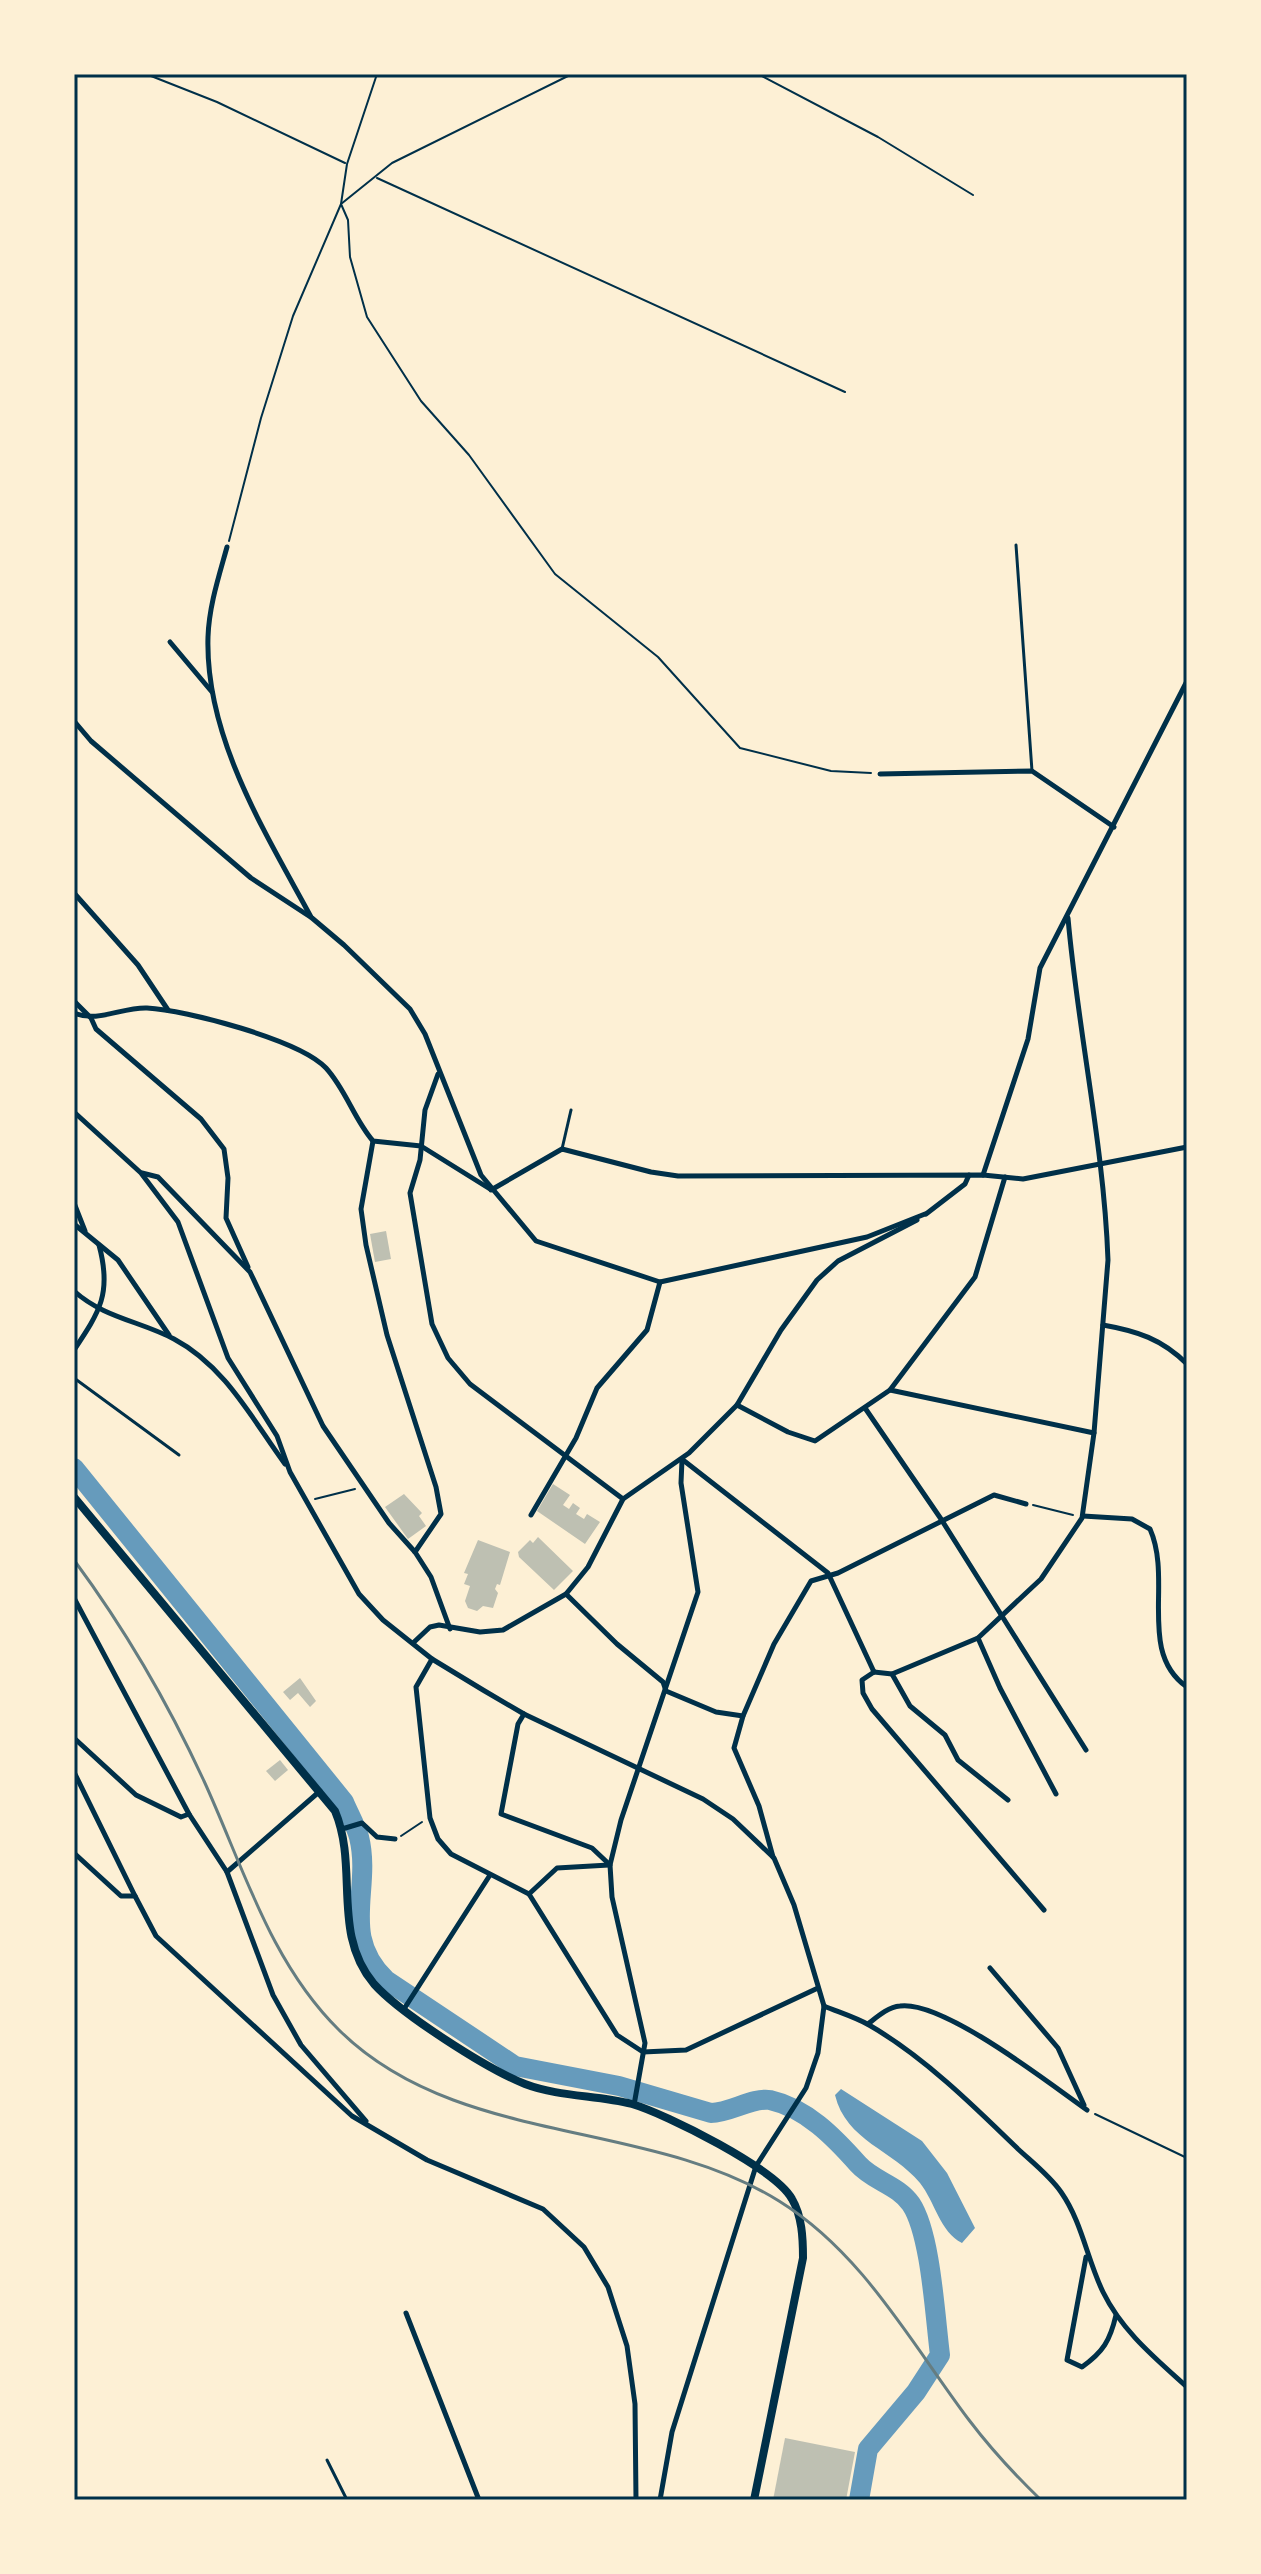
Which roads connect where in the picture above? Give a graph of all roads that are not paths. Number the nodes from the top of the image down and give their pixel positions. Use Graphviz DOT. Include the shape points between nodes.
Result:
graph roads {
  1 [pos="1016,545"];
  2 [pos="227,547"];
  3 [pos="170,642"];
  4 [pos="1187,681"];
  5 [pos="212,693"];
  6 [pos="74,721"];
  7 [pos="1032,771"];
  8 [pos="880,774"];
  9 [pos="1114,827"];
  10 [pos="74,893"];
  11 [pos="312,918"];
  12 [pos="1068,918"];
  13 [pos="74,1001"];
  14 [pos="169,1011"];
  15 [pos="74,1013"];
  16 [pos="91,1018"];
  17 [pos="439,1073"];
  18 [pos="571,1110"];
  19 [pos="74,1112"];
  20 [pos="373,1141"];
  21 [pos="421,1146"];
  22 [pos="1187,1147"];
  23 [pos="562,1149"];
  24 [pos="1100,1165"];
  25 [pos="141,1173"];
  26 [pos="969,1175"];
  27 [pos="983,1175"];
  28 [pos="1005,1177"];
  29 [pos="491,1190"];
  30 [pos="74,1203"];
  31 [pos="925,1214"];
  32 [pos="74,1224"];
  33 [pos="86,1231"];
  34 [pos="99,1244"];
  35 [pos="250,1272"];
  36 [pos="660,1282"];
  37 [pos="74,1291"];
  38 [pos="100,1312"];
  39 [pos="1103,1325"];
  40 [pos="170,1337"];
  41 [pos="74,1350"];
  42 [pos="1187,1364"];
  43 [pos="74,1378"];
  44 [pos="890,1390"];
  45 [pos="737,1405"];
  46 [pos="865,1408"];
  47 [pos="1094,1433"];
  48 [pos="179,1455"];
  49 [pos="567,1455"];
  50 [pos="682,1459"];
  51 [pos="290,1472"];
  52 [pos="74,1497"];
  53 [pos="623,1499"];
  54 [pos="1026,1504"];
  55 [pos="531,1515"];
  56 [pos="1082,1517"];
  57 [pos="941,1519"];
  58 [pos="415,1552"];
  59 [pos="828,1573"];
  60 [pos="566,1594"];
  61 [pos="74,1598"];
  62 [pos="1003,1618"];
  63 [pos="450,1629"];
  64 [pos="978,1638"];
  65 [pos="413,1643"];
  66 [pos="432,1659"];
  67 [pos="874,1672"];
  68 [pos="892,1674"];
  69 [pos="1187,1687"];
  70 [pos="666,1691"];
  71 [pos="524,1714"];
  72 [pos="743,1716"];
  73 [pos="74,1738"];
  74 [pos="1086,1750"];
  75 [pos="639,1767"];
  76 [pos="74,1772"];
  77 [pos="321,1790"];
  78 [pos="1056,1794"];
  79 [pos="1008,1800"];
  80 [pos="189,1814"];
  81 [pos="346,1828"];
  82 [pos="395,1839"];
  83 [pos="74,1853"];
  84 [pos="774,1858"];
  85 [pos="610,1865"];
  86 [pos="227,1872"];
  87 [pos="490,1875"];
  88 [pos="529,1894"];
  89 [pos="135,1896"];
  90 [pos="1044,1910"];
  91 [pos="990,1968"];
  92 [pos="818,1988"];
  93 [pos="407,2006"];
  94 [pos="824,2006"];
  95 [pos="868,2024"];
  96 [pos="643,2052"];
  97 [pos="635,2102"];
  98 [pos="368,2123"];
  99 [pos="756,2166"];
  100 [pos="1086,2254"];
  101 [pos="406,2313"];
  102 [pos="1116,2314"];
  103 [pos="1187,2387"];
  104 [pos="327,2460"];
  105 [pos="347,2500"];
  106 [pos="479,2500"];
  107 [pos="636,2500"];
  108 [pos="660,2500"];
  109 [pos="754,2500"];
  1 -- 7 [label="lane"];
  2 -- 5 [label="street" via="211,608"];
  3 -- 5 [label="street"];
  4 -- 9 [label="street"];
  5 -- 11 [label="street" via="254,809"];
  6 -- 11 [label="street" via="251,878"];
  7 -- 8 [label="street"];
  7 -- 9 [label="street"];
  9 -- 12 [label="street"];
  10 -- 14 [label="street" via="138,965"];
  11 -- 17 [label="street" via="410,1009"];
  12 -- 24 [label="street"];
  12 -- 27 [label="street" via="1040,968 1028,1039"];
  13 -- 16 [label="street"];
  14 -- 16 [label="street" via="143,1008"];
  14 -- 20 [label="street" via="277,1040 311,1056 326,1068"];
  15 -- 16 [label="street"];
  16 -- 35 [label="street" via="96,1029 201,1119 224,1149 226,1218"];
  17 -- 21 [label="street" via="425,1110"];
  17 -- 29 [label="street"];
  18 -- 23 [label="lane"];
  19 -- 25 [label="street"];
  20 -- 21 [label="street"];
  20 -- 58 [label="street" via="361,1209 366,1245 441,1514"];
  21 -- 29 [label="street"];
  21 -- 49 [label="street" via="410,1193 439,1340 470,1384"];
  22 -- 24 [label="street"];
  23 -- 26 [label="street" via="678,1176"];
  23 -- 29 [label="street"];
  24 -- 28 [label="street" via="1023,1179"];
  24 -- 39 [label="street" via="1108,1260"];
  25 -- 35 [label="street" via="158,1177"];
  25 -- 51 [label="street" via="178,1222 228,1358 277,1436"];
  26 -- 27 [label="street"];
  26 -- 31 [label="street" via="965,1184"];
  27 -- 28 [label="street"];
  28 -- 44 [label="street" via="975,1277"];
  29 -- 36 [label="street" via="536,1241"];
  30 -- 33 [label="street"];
  31 -- 36 [label="street" via="867,1237"];
  31 -- 45 [label="street" via="838,1261 817,1280"];
  32 -- 33 [label="street"];
  33 -- 34 [label="street"];
  34 -- 38 [label="street" via="105,1268"];
  34 -- 40 [label="street" via="118,1260"];
  35 -- 58 [label="street" via="323,1426"];
  36 -- 49 [label="street" via="647,1330 597,1388"];
  37 -- 38 [label="street"];
  38 -- 40 [label="street"];
  38 -- 41 [label="street"];
  39 -- 42 [label="street" via="1141,1332"];
  39 -- 47 [label="street"];
  40 -- 51 [label="street" via="215,1367"];
  43 -- 48 [label="lane"];
  44 -- 46 [label="street"];
  44 -- 47 [label="street"];
  45 -- 46 [label="street" via="815,1441"];
  45 -- 50 [label="street"];
  46 -- 57 [label="street"];
  47 -- 56 [label="street"];
  49 -- 53 [label="street"];
  49 -- 55 [label="street"];
  50 -- 53 [label="street"];
  50 -- 59 [label="street"];
  50 -- 70 [label="street" via="698,1592"];
  51 -- 65 [label="street" via="359,1594"];
  52 -- 77 [label="main road"];
  53 -- 60 [label="street" via="588,1567"];
  54 -- 57 [label="street" via="994,1495"];
  56 -- 62 [label="street" via="1041,1579"];
  56 -- 69 [label="street" via="1132,1519 1150,1529 1161,1560 1159,1620 1166,1665"];
  57 -- 59 [label="street" via="838,1573"];
  57 -- 62 [label="street"];
  58 -- 63 [label="street" via="431,1577"];
  59 -- 67 [label="street"];
  59 -- 72 [label="street" via="811,1581 774,1644"];
  60 -- 63 [label="street" via="503,1630"];
  60 -- 70 [label="street" via="663,1682"];
  61 -- 80 [label="street"];
  62 -- 64 [label="street"];
  62 -- 74 [label="street"];
  63 -- 65 [label="street" via="430,1627"];
  64 -- 68 [label="street"];
  64 -- 78 [label="street"];
  65 -- 66 [label="street"];
  66 -- 71 [label="street"];
  66 -- 87 [label="street" via="416,1687 430,1818 451,1854"];
  67 -- 68 [label="street"];
  67 -- 90 [label="street" via="862,1680 872,1709"];
  68 -- 79 [label="street" via="910,1706 945,1735 958,1760"];
  70 -- 72 [label="street" via="716,1712"];
  70 -- 75 [label="street"];
  71 -- 75 [label="street"];
  71 -- 85 [label="street" via="501,1814 592,1848"];
  72 -- 84 [label="street" via="734,1748"];
  73 -- 80 [label="street" via="136,1795 181,1817"];
  75 -- 84 [label="street" via="733,1819"];
  75 -- 85 [label="street"];
  76 -- 89 [label="street"];
  77 -- 81 [label="main road"];
  77 -- 86 [label="street"];
  80 -- 86 [label="street"];
  81 -- 82 [label="street" via="360,1824 377,1837"];
  81 -- 93 [label="main road" via="352,1946 376,1985"];
  83 -- 89 [label="street" via="121,1896"];
  84 -- 92 [label="street"];
  85 -- 88 [label="street" via="557,1868"];
  85 -- 96 [label="street"];
  86 -- 98 [label="street" via="273,1995 301,2045"];
  87 -- 88 [label="street"];
  87 -- 93 [label="street"];
  88 -- 96 [label="street" via="617,2035"];
  89 -- 98 [label="street" via="156,1936 352,2116"];
  91 -- 95 [label="street" via="1058,2048 1087,2110 1043,2075 923,2009 900,2006"];
  92 -- 94 [label="street"];
  92 -- 96 [label="street" via="707,2044"];
  93 -- 97 [label="main road" via="483,2062 526,2084"];
  94 -- 95 [label="street"];
  94 -- 99 [label="street" via="818,2053 806,2088"];
  95 -- 100 [label="street" via="993,2124 1060,2190 1082,2231"];
  96 -- 97 [label="street"];
  97 -- 99 [label="main road"];
  98 -- 107 [label="street" via="427,2160 543,2209 594,2259 618,2314 632,2374"];
  99 -- 108 [label="street" via="672,2432"];
  99 -- 109 [label="main road" via="792,2199 800,2219 803,2258"];
  100 -- 102 [label="street"];
  100 -- 102 [label="street" via="1067,2360 1082,2367 1100,2354 1110,2342"];
  101 -- 106 [label="street"];
  102 -- 103 [label="street"];
  104 -- 105 [label="lane"];
}
